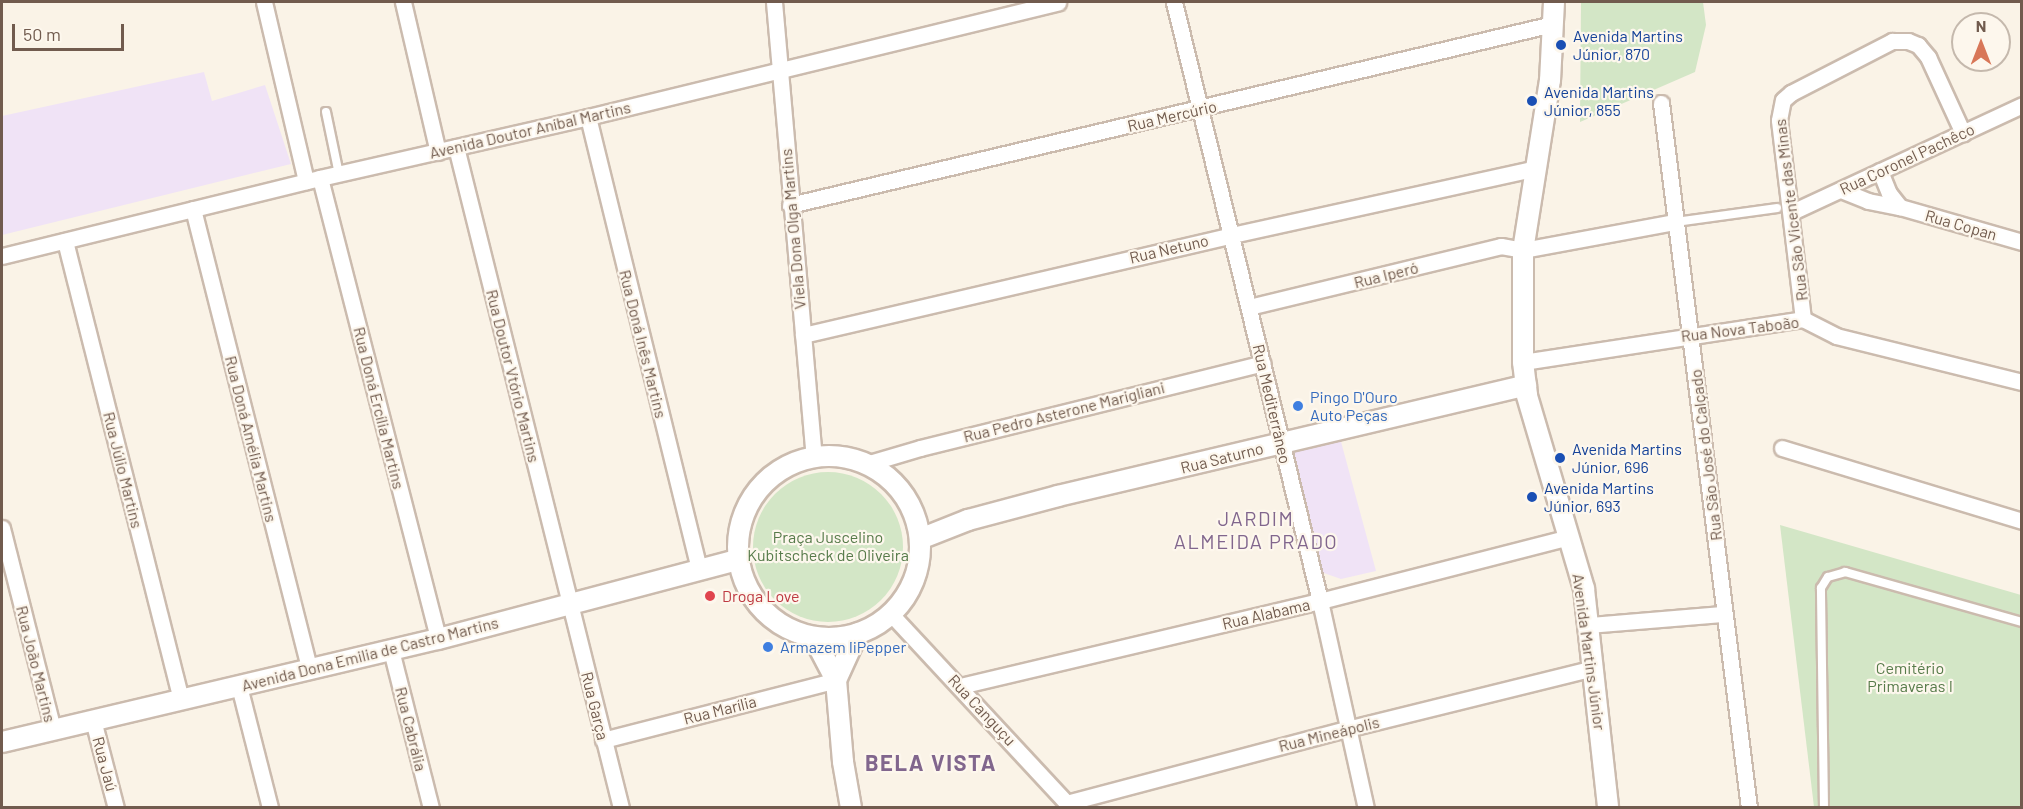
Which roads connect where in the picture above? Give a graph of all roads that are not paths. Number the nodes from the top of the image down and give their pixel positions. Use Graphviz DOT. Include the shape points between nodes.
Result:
graph roads {
  1 [pos="264,2"];
  2 [pos="403,2"];
  3 [pos="774,2"];
  4 [pos="1058,2"];
  5 [pos="1174,2"];
  6 [pos="1554,2"];
  7 [pos="1553,24"];
  8 [pos="780,70"];
  9 [pos="1661,103"];
  10 [pos="2022,105"];
  11 [pos="1198,109"];
  12 [pos="326,111"];
  13 [pos="588,117"];
  14 [pos="1963,133"];
  15 [pos="456,147"];
  16 [pos="438,152"];
  17 [pos="1536,168"];
  18 [pos="1880,171"];
  19 [pos="339,174"];
  20 [pos="313,179"];
  21 [pos="1841,190"];
  22 [pos="790,205"];
  23 [pos="1900,207"];
  24 [pos="193,209"];
  25 [pos="1784,210"];
  26 [pos="1674,222"];
  27 [pos="1232,235"];
  28 [pos="65,241"];
  29 [pos="2022,242"];
  30 [pos="1523,250"];
  31 [pos="2,256"];
  32 [pos="1249,307"];
  33 [pos="1803,319"];
  34 [pos="1692,334"];
  35 [pos="803,335"];
  36 [pos="1523,362"];
  37 [pos="1263,363"];
  38 [pos="2022,382"];
  39 [pos="1526,385"];
  40 [pos="1282,443"];
  41 [pos="1782,448"];
  42 [pos="814,457"];
  43 [pos="866,464"];
  44 [pos="2022,520"];
  45 [pos="2,528"];
  46 [pos="1570,537"];
  47 [pos="920,539"];
  48 [pos="737,560"];
  49 [pos="699,570"];
  50 [pos="1320,601"];
  51 [pos="570,605"];
  52 [pos="891,614"];
  53 [pos="1724,614"];
  54 [pos="2022,622"];
  55 [pos="1589,625"];
  56 [pos="857,634"];
  57 [pos="814,638"];
  58 [pos="438,639"];
  59 [pos="391,650"];
  60 [pos="1593,668"];
  61 [pos="309,669"];
  62 [pos="836,680"];
  63 [pos="238,686"];
  64 [pos="960,686"];
  65 [pos="181,699"];
  66 [pos="93,720"];
  67 [pos="1347,729"];
  68 [pos="53,730"];
  69 [pos="603,740"];
  70 [pos="2,742"];
  71 [pos="1069,805"];
  72 [pos="1603,806"];
  73 [pos="116,807"];
  74 [pos="270,807"];
  75 [pos="431,807"];
  76 [pos="621,807"];
  77 [pos="851,807"];
  78 [pos="1366,807"];
  79 [pos="1749,807"];
  80 [pos="1824,807"];
  1 -- 20 [label="street, Rua Doná Ercília Martins"];
  2 -- 16 [label="street"];
  3 -- 8 [label="street, Viela Dona Olga Martins"];
  4 -- 8 [label="street, Avenida Doutor Aníbal Martins"];
  5 -- 11 [label="street, Rua Mediterrâneo"];
  6 -- 7 [label="street, Avenida Martins Júnior"];
  7 -- 11 [label="street, Rua Mercúrio"];
  7 -- 17 [label="street, Avenida Martins Júnior" via="1550,80"];
  8 -- 13 [label="street, Avenida Doutor Aníbal Martins"];
  8 -- 22 [label="street, Viela Dona Olga Martins"];
  9 -- 26 [label="street, Rua São José do Calçado"];
  10 -- 14 [label="street, Rua Coronel Pachêco"];
  11 -- 22 [label="street, Rua Mercúrio"];
  11 -- 27 [label="street, Rua Mediterrâneo"];
  12 -- 19 [label="lane"];
  13 -- 15 [label="street, Avenida Doutor Aníbal Martins"];
  13 -- 49 [label="street, Rua Doná Inês Martins"];
  14 -- 18 [label="street, Rua Coronel Pachêco"];
  14 -- 25 [label="street, Rua São Vicente das Minas" via="1928,57 1918,45 1892,41 1783,100 1779,120"];
  15 -- 16 [label="street, Avenida Doutor Aníbal Martins"];
  15 -- 51 [label="street, Rua Doutor Vtório Martins"];
  16 -- 19 [label="street, Avenida Doutor Aníbal Martins"];
  17 -- 27 [label="street, Rua Netuno"];
  17 -- 30 [label="street, Avenida Martins Júnior"];
  18 -- 21 [label="street, Rua Coronel Pachêco"];
  18 -- 23 [label="street"];
  19 -- 20 [label="street, Avenida Doutor Aníbal Martins"];
  20 -- 24 [label="street, Avenida Doutor Aníbal Martins"];
  20 -- 58 [label="street, Rua Doná Ercília Martins"];
  21 -- 23 [label="street, Rua Copan" via="1868,201"];
  21 -- 25 [label="street, Rua Coronel Pachêco"];
  22 -- 35 [label="street, Viela Dona Olga Martins"];
  23 -- 29 [label="street, Rua Copan"];
  24 -- 28 [label="street, Avenida Doutor Aníbal Martins"];
  24 -- 61 [label="street, Rua Doná Amélia Martins"];
  25 -- 26 [label="lane"];
  25 -- 33 [label="street, Rua São Vicente das Minas"];
  26 -- 30 [label="street, Rua Iperó"];
  26 -- 34 [label="street, Rua São José do Calçado"];
  27 -- 32 [label="street, Rua Mediterrâneo"];
  27 -- 35 [label="street, Rua Netuno"];
  28 -- 31 [label="street, Avenida Doutor Aníbal Martins"];
  28 -- 65 [label="street, Rua Júlio Martins"];
  30 -- 32 [label="street, Rua Iperó" via="1501,246"];
  30 -- 36 [label="street, Avenida Martins Júnior"];
  32 -- 37 [label="street, Rua Mediterrâneo"];
  33 -- 34 [label="street, Rua Nova Taboão"];
  33 -- 38 [label="street, Rua Nova Taboão" via="1836,336"];
  34 -- 36 [label="street, Rua Nova Taboão"];
  34 -- 53 [label="street, Rua São José do Calçado"];
  35 -- 42 [label="street, Viela Dona Olga Martins"];
  36 -- 39 [label="street, Avenida Martins Júnior"];
  37 -- 40 [label="street, Rua Mediterrâneo"];
  37 -- 43 [label="street, Rua Pedro Asterone Marigliani"];
  39 -- 40 [label="street, Rua Saturno"];
  39 -- 46 [label="street, Avenida Martins Júnior"];
  40 -- 47 [label="street, Rua Saturno" via="968,520"];
  40 -- 50 [label="street, Rua Mediterrâneo"];
  41 -- 44 [label="street"];
  42 -- 43 [label="street" via="841,457"];
  42 -- 48 [label="street" via="784,467 759,488 742,515"];
  43 -- 47 [label="street" via="889,479 907,500"];
  45 -- 68 [label="street, Rua João Martins"];
  46 -- 50 [label="street, Rua Alabama"];
  46 -- 55 [label="street, Avenida Martins Júnior"];
  47 -- 52 [label="street" via="918,567 909,593"];
  48 -- 49 [label="street, Avenida Dona Emilia de Castro Martins"];
  48 -- 57 [label="street" via="747,589 763,612 786,629"];
  49 -- 51 [label="street, Avenida Dona Emilia de Castro Martins"];
  50 -- 64 [label="street, Rua Alabama"];
  50 -- 67 [label="street, Rua Mediterrâneo"];
  51 -- 58 [label="street, Avenida Dona Emilia de Castro Martins"];
  51 -- 69 [label="street, Rua Garça"];
  52 -- 56 [label="street"];
  52 -- 64 [label="street, Rua Canguçu"];
  53 -- 55 [label="street"];
  53 -- 79 [label="street, Rua São José do Calçado"];
  54 -- 80 [label="lane" via="1845,572 1828,577 1821,588"];
  55 -- 60 [label="street, Avenida Martins Júnior"];
  56 -- 57 [label="street"];
  56 -- 62 [label="street"];
  57 -- 62 [label="street"];
  58 -- 59 [label="street, Avenida Dona Emilia de Castro Martins"];
  59 -- 61 [label="street, Avenida Dona Emilia de Castro Martins"];
  59 -- 75 [label="street, Rua Cabrália"];
  60 -- 67 [label="street, Rua Mineápolis"];
  60 -- 72 [label="street, Avenida Martins Júnior"];
  61 -- 63 [label="street, Avenida Dona Emilia de Castro Martins"];
  62 -- 69 [label="street, Rua Marília"];
  62 -- 77 [label="street"];
  63 -- 65 [label="street, Avenida Dona Emilia de Castro Martins"];
  63 -- 74 [label="street"];
  64 -- 71 [label="street, Rua Canguçu"];
  65 -- 66 [label="street, Avenida Dona Emilia de Castro Martins"];
  66 -- 68 [label="street, Avenida Dona Emilia de Castro Martins"];
  66 -- 73 [label="street, Rua Jaú"];
  67 -- 71 [label="street, Rua Mineápolis"];
  67 -- 78 [label="street, Rua Mediterrâneo"];
  68 -- 70 [label="street, Avenida Dona Emilia de Castro Martins"];
  69 -- 76 [label="street, Rua Garça"];
}
